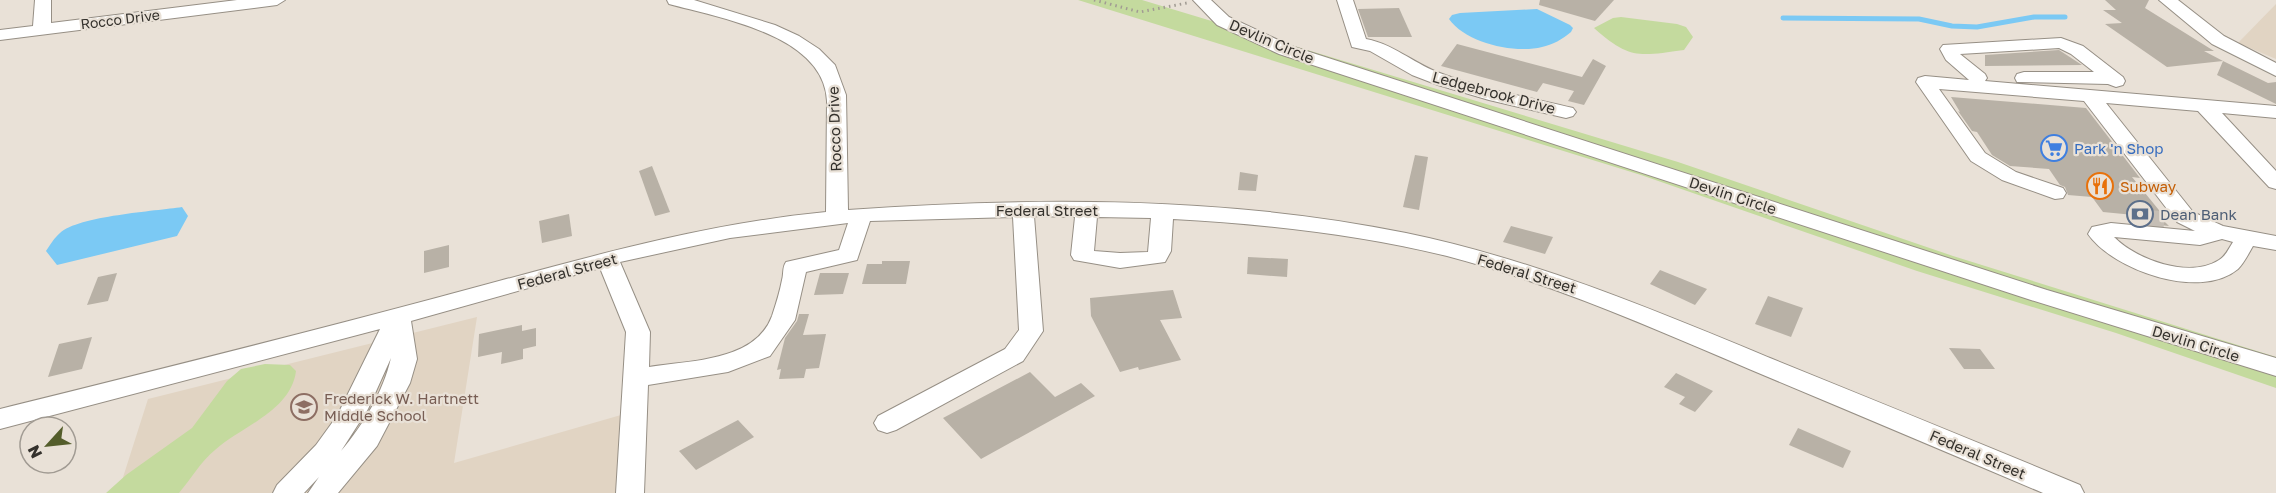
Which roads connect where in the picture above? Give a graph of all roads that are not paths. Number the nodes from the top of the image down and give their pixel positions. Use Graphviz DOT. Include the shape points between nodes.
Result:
graph roads {
  1 [pos="43,0"];
  2 [pos="277,0"];
  3 [pos="675,0"];
  4 [pos="1201,0"];
  5 [pos="1345,0"];
  6 [pos="2166,0"];
  7 [pos="42,29"];
  8 [pos="0,35"];
  9 [pos="1340,49"];
  10 [pos="2276,70"];
  11 [pos="2112,78"];
  12 [pos="1984,83"];
  13 [pos="2091,97"];
  14 [pos="2140,102"];
  15 [pos="2205,107"];
  16 [pos="1566,112"];
  17 [pos="2276,112"];
  18 [pos="2276,183"];
  19 [pos="2055,193"];
  20 [pos="1023,210"];
  21 [pos="1088,210"];
  22 [pos="1162,212"];
  23 [pos="861,216"];
  24 [pos="837,217"];
  25 [pos="2139,222"];
  26 [pos="2167,224"];
  27 [pos="2100,232"];
  28 [pos="2230,235"];
  29 [pos="2276,243"];
  30 [pos="608,260"];
  31 [pos="398,317"];
  32 [pos="2276,367"];
  33 [pos="636,378"];
  34 [pos="0,419"];
  35 [pos="888,423"];
  36 [pos="287,493"];
  37 [pos="322,493"];
  38 [pos="630,493"];
  39 [pos="2070,493"];
  1 -- 7 [label="street"];
  2 -- 7 [label="street, Rocco Drive"];
  3 -- 24 [label="street, Rocco Drive" via="790,38 825,65 836,88"];
  4 -- 9 [label="street, Devlin Circle" via="1237,28 1285,50"];
  5 -- 9 [label="street"];
  6 -- 10 [label="street" via="2218,40"];
  7 -- 8 [label="street, Rocco Drive"];
  9 -- 16 [label="street, Ledgebrook Drive" via="1381,47 1411,67 1448,82"];
  9 -- 32 [label="street, Devlin Circle" via="2039,295"];
  11 -- 12 [label="street"];
  11 -- 12 [label="street" via="2077,50 2061,43 1961,47 1948,51"];
  11 -- 14 [label="street"];
  12 -- 13 [label="street"];
  12 -- 19 [label="street" via="1925,82 1977,157 2009,176"];
  13 -- 14 [label="street"];
  13 -- 28 [label="street" via="2179,212 2201,226"];
  14 -- 15 [label="street"];
  15 -- 17 [label="street"];
  15 -- 18 [label="street"];
  20 -- 21 [label="street, Federal Street"];
  20 -- 23 [label="street, Federal Street"];
  20 -- 35 [label="street" via="1031,331 1014,355"];
  21 -- 22 [label="street, Federal Street"];
  21 -- 22 [label="street" via="1082,255 1094,259 1157,257"];
  22 -- 39 [label="street, Federal Street" via="1261,218 1361,232 1513,267 1617,303"];
  23 -- 24 [label="street, Federal Street"];
  23 -- 33 [label="street" via="849,255 794,267 783,320 761,350 728,363"];
  24 -- 30 [label="street, Federal Street" via="729,231"];
  25 -- 27 [label="street" via="2105,223"];
  26 -- 28 [label="street"];
  27 -- 28 [label="street" via="2200,238"];
  27 -- 28 [label="street" via="2103,240 2123,255 2152,268 2178,273 2208,272 2228,265"];
  28 -- 29 [label="street"];
  30 -- 31 [label="street, Federal Street"];
  30 -- 33 [label="street" via="638,332"];
  31 -- 34 [label="street, Federal Street"];
  31 -- 36 [label="street" via="337,437"];
  31 -- 37 [label="street" via="405,359 397,383 367,439"];
  33 -- 38 [label="street"];
}
